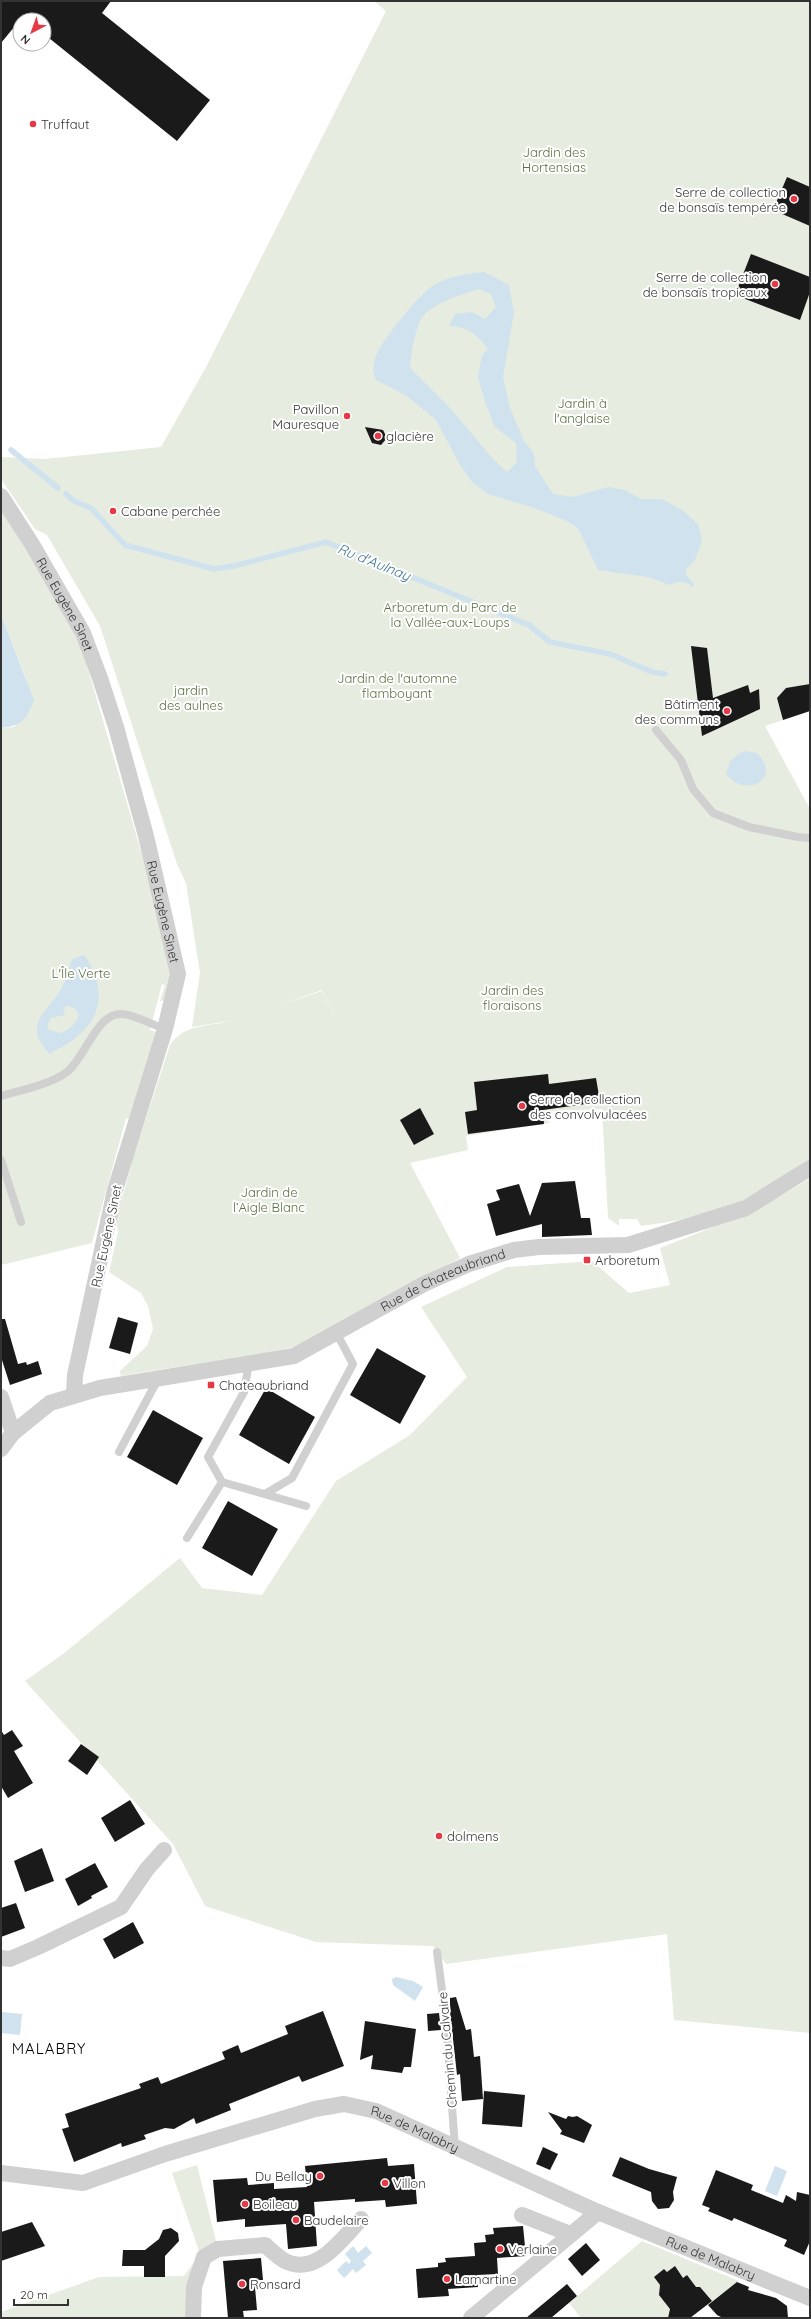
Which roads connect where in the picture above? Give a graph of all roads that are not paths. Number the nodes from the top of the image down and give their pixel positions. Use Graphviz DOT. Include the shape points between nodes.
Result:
graph roads {
  1 [pos="1,496"];
  2 [pos="656,730"];
  3 [pos="810,838"];
  4 [pos="165,1029"];
  5 [pos="1,1096"];
  6 [pos="1,1160"];
  7 [pos="810,1168"];
  8 [pos="21,1222"];
  9 [pos="336,1332"];
  10 [pos="249,1363"];
  11 [pos="158,1378"];
  12 [pos="74,1395"];
  13 [pos="1,1397"];
  14 [pos="12,1433"];
  15 [pos="1,1449"];
  16 [pos="119,1452"];
  17 [pos="222,1482"];
  18 [pos="265,1494"];
  19 [pos="306,1506"];
  20 [pos="187,1538"];
  21 [pos="164,1850"];
  22 [pos="437,1952"];
  23 [pos="1,1958"];
  24 [pos="455,2148"];
  25 [pos="1,2173"];
  26 [pos="598,2212"];
  27 [pos="522,2215"];
  28 [pos="361,2219"];
  29 [pos="570,2234"];
  30 [pos="809,2294"];
  31 [pos="193,2318"];
  32 [pos="471,2318"];
  1 -- 4 [label="street, Rue Eugène Sinet" via="34,546 82,633 116,727 146,836 178,974"];
  2 -- 3 [label="lane" via="681,760 693,789 713,813 749,827 798,838"];
  4 -- 5 [label="lane" via="121,1014 105,1019 85,1051 67,1071 52,1080"];
  4 -- 12 [label="street, Rue Eugène Sinet" via="115,1190 75,1375"];
  6 -- 8 [label="lane"];
  7 -- 9 [label="street, Rue de Chateaubriand" via="746,1208 628,1245 539,1247 514,1250 485,1258 441,1275"];
  9 -- 10 [label="street, Rue de Chateaubriand" via="294,1356"];
  9 -- 18 [label="lane" via="353,1364 292,1478"];
  10 -- 11 [label="street, Rue de Chateaubriand"];
  10 -- 17 [label="lane" via="244,1392 208,1457"];
  11 -- 12 [label="street, Rue de Chateaubriand"];
  11 -- 16 [label="lane"];
  12 -- 14 [label="street, Rue de Chateaubriand" via="50,1404"];
  13 -- 14 [label="street"];
  14 -- 15 [label="street, Rue de Chateaubriand"];
  17 -- 18 [label="lane"];
  17 -- 20 [label="lane"];
  18 -- 19 [label="lane"];
  21 -- 23 [label="street" via="147,1869 121,1907 10,1959"];
  22 -- 24 [label="lane, Chemin du Calvaire" via="446,2021"];
  24 -- 25 [label="street, Rue de Malabry" via="376,2111 344,2104 315,2109 201,2143 83,2184"];
  24 -- 26 [label="street, Rue de Malabry"];
  26 -- 29 [label="street"];
  26 -- 30 [label="street, Rue de Malabry"];
  27 -- 29 [label="street"];
  28 -- 31 [label="street" via="321,2259 304,2265 285,2261 265,2245 218,2248 204,2257 194,2288"];
  29 -- 32 [label="street"];
}
